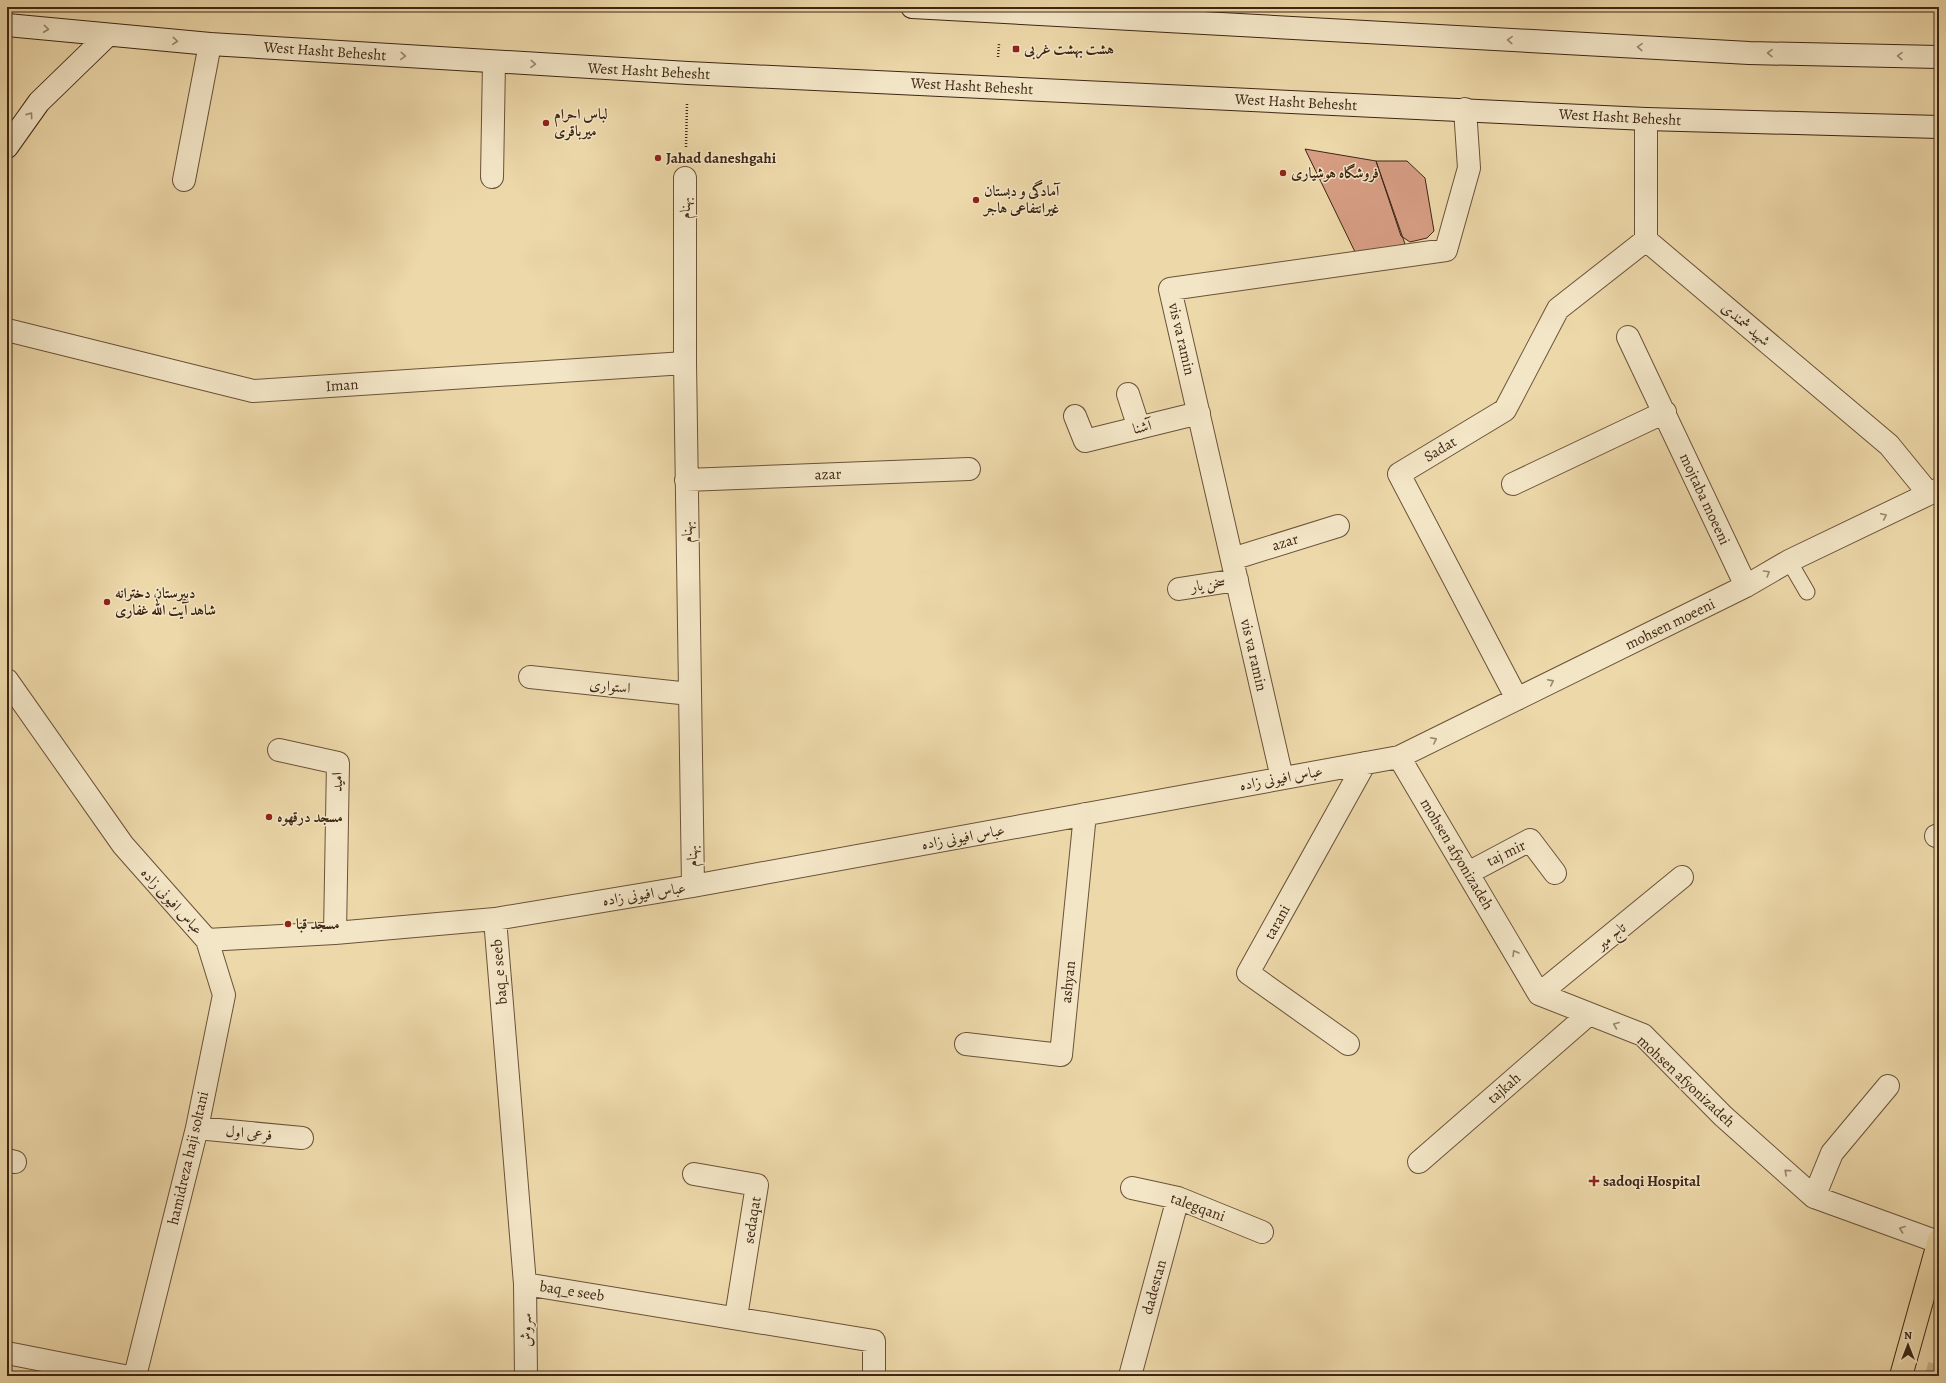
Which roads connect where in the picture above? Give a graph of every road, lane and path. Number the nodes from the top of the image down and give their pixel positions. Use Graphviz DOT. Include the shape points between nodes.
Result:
graph roads {
  1 [pos="912,7"];
  2 [pos="1001,12"];
  3 [pos="7,25"];
  4 [pos="108,35"];
  5 [pos="210,44"];
  6 [pos="1939,56"];
  7 [pos="494,62"];
  8 [pos="688,73"];
  9 [pos="995,87"];
  10 [pos="1464,109"];
  11 [pos="1646,120"];
  12 [pos="1939,127"];
  13 [pos="7,147"];
  14 [pos="492,177"];
  15 [pos="685,178"];
  16 [pos="184,180"];
  17 [pos="1646,240"];
  18 [pos="7,330"];
  19 [pos="1628,337"];
  20 [pos="685,364"];
  21 [pos="1128,394"];
  22 [pos="1664,412"];
  23 [pos="1199,413"];
  24 [pos="1075,416"];
  25 [pos="1139,428"];
  26 [pos="969,469"];
  27 [pos="686,480"];
  28 [pos="1513,484"];
  29 [pos="1934,492"];
  30 [pos="1338,526"];
  31 [pos="1232,559"];
  32 [pos="1789,561"];
  33 [pos="1237,580"];
  34 [pos="1746,586"];
  35 [pos="1179,589"];
  36 [pos="1807,592"];
  37 [pos="530,677"];
  38 [pos="7,680"];
  39 [pos="690,694"];
  40 [pos="1518,699"];
  41 [pos="280,750"];
  42 [pos="1399,757"];
  43 [pos="1365,763"];
  44 [pos="1282,778"];
  45 [pos="1085,814"];
  46 [pos="1468,873"];
  47 [pos="1555,873"];
  48 [pos="1682,877"];
  49 [pos="693,886"];
  50 [pos="495,919"];
  51 [pos="335,933"];
  52 [pos="207,940"];
  53 [pos="1539,994"];
  54 [pos="1589,1014"];
  55 [pos="966,1044"];
  56 [pos="1348,1044"];
  57 [pos="1888,1086"];
  58 [pos="197,1128"];
  59 [pos="302,1138"];
  60 [pos="1418,1162"];
  61 [pos="694,1174"];
  62 [pos="1132,1188"];
  63 [pos="1814,1197"];
  64 [pos="1178,1198"];
  65 [pos="1262,1232"];
  66 [pos="1939,1241"];
  67 [pos="525,1284"];
  68 [pos="1931,1294"];
  69 [pos="736,1317"];
  70 [pos="7,1353"];
  71 [pos="124,1376"];
  72 [pos="134,1376"];
  73 [pos="526,1376"];
  74 [pos="874,1376"];
  75 [pos="1130,1376"];
  76 [pos="1901,1376"];
  1 -- 2 [label="street"];
  6 -- 2 [label="street, one-way" via="1749,53"];
  2 -- 9 [label="path"];
  3 -- 4 [label="street, West Hasht Behesht, one-way"];
  4 -- 5 [label="street, West Hasht Behesht, one-way"];
  13 -- 4 [label="street, one-way" via="39,102"];
  5 -- 7 [label="street, West Hasht Behesht, one-way"];
  5 -- 16 [label="street"];
  7 -- 8 [label="street, West Hasht Behesht, one-way"];
  7 -- 14 [label="street"];
  8 -- 9 [label="street, West Hasht Behesht"];
  8 -- 15 [label="path"];
  9 -- 10 [label="street, West Hasht Behesht"];
  10 -- 11 [label="street, West Hasht Behesht"];
  10 -- 23 [label="street, vis va ramin" via="1469,168 1446,250 1170,289"];
  11 -- 12 [label="street, West Hasht Behesht"];
  11 -- 17 [label="street"];
  15 -- 20 [label="street, بهنام"];
  17 -- 29 [label="street, شهید شمندی" via="1889,445"];
  17 -- 40 [label="street, Sadat" via="1558,309 1505,410 1399,474"];
  18 -- 20 [label="street, Iman" via="253,391"];
  19 -- 22 [label="street, mojtaba moeeni"];
  20 -- 27 [label="street, بهنام"];
  21 -- 25 [label="street"];
  22 -- 28 [label="street"];
  22 -- 34 [label="street, mojtaba moeeni"];
  23 -- 25 [label="street, آشنا"];
  23 -- 31 [label="street, vis va ramin"];
  24 -- 25 [label="street, آشنا" via="1085,441"];
  26 -- 27 [label="street, azar"];
  27 -- 39 [label="street, بهنام"];
  32 -- 29 [label="street, mohsen moeeni, one-way"];
  30 -- 31 [label="street, azar"];
  31 -- 33 [label="street, vis va ramin"];
  34 -- 32 [label="street, mohsen moeeni, one-way"];
  32 -- 36 [label="lane"];
  33 -- 35 [label="street, سخن یار"];
  33 -- 44 [label="street, vis va ramin"];
  40 -- 34 [label="street, mohsen moeeni, one-way"];
  37 -- 39 [label="street, استواری"];
  38 -- 52 [label="street, عباس افیونی زاده" via="123,844"];
  39 -- 49 [label="street, بهنام"];
  42 -- 40 [label="street, mohsen moeeni, one-way"];
  41 -- 51 [label="street, امید" via="338,763"];
  42 -- 43 [label="street, عباس افیونی زاده"];
  42 -- 46 [label="street, mohsen afyonizadeh"];
  43 -- 44 [label="street, عباس افیونی زاده"];
  43 -- 56 [label="street, tarani" via="1248,973"];
  44 -- 45 [label="street, عباس افیونی زاده"];
  45 -- 49 [label="street, عباس افیونی زاده"];
  45 -- 55 [label="street, ashyan" via="1061,1055"];
  46 -- 47 [label="street, taj mir" via="1530,840"];
  53 -- 46 [label="street, mohsen afyonizadeh, one-way"];
  48 -- 53 [label="street, تاج میر"];
  49 -- 50 [label="street, عباس افیونی زاده"];
  50 -- 51 [label="street, عباس افیونی زاده"];
  50 -- 67 [label="street, baq_e seeb"];
  51 -- 52 [label="street, عباس افیونی زاده"];
  52 -- 58 [label="street, hamidreza haji soltani" via="224,995"];
  53 -- 54 [label="street, mohsen afyonizadeh"];
  54 -- 60 [label="street, tajkah"];
  63 -- 54 [label="street, mohsen afyonizadeh, one-way" via="1723,1116 1643,1035"];
  57 -- 63 [label="street" via="1832,1153"];
  58 -- 59 [label="street, فرعی اول"];
  58 -- 72 [label="street, hamidreza haji soltani"];
  61 -- 69 [label="street, sedaqat" via="757,1185"];
  62 -- 64 [label="street, talegqani"];
  66 -- 63 [label="street, mohsen afyonizadeh, one-way"];
  64 -- 65 [label="street, talegqani"];
  64 -- 75 [label="street, dadestan"];
  66 -- 68 [label="main road"];
  67 -- 69 [label="street, baq_e seeb"];
  67 -- 73 [label="street, سروش"];
  68 -- 76 [label="main road"];
  69 -- 74 [label="street, baq_e seeb" via="874,1341"];
  70 -- 71 [label="street"];
}
